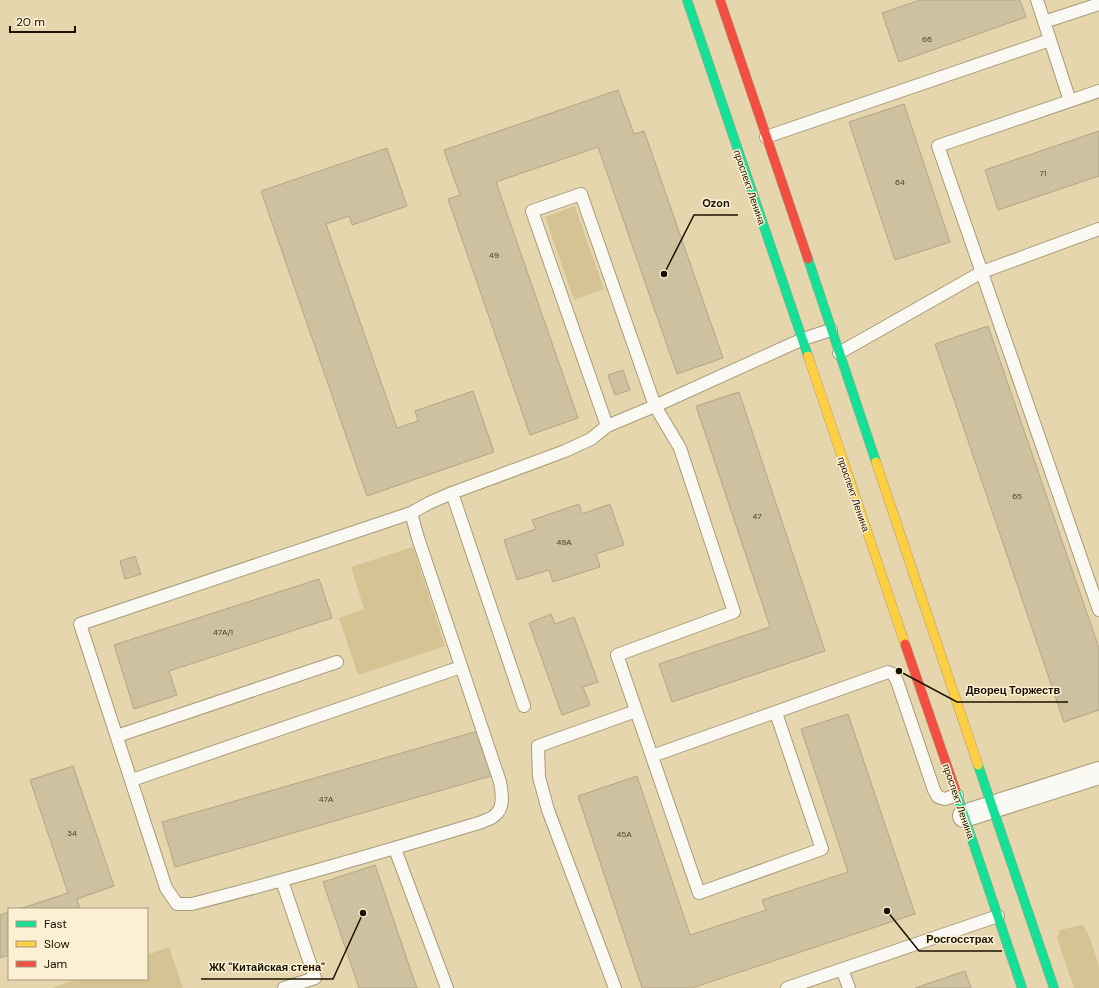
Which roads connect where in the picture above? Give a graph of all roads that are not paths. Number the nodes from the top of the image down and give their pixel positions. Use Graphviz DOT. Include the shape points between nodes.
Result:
graph roads {
  1 [pos="687,0"];
  2 [pos="720,0"];
  3 [pos="1037,0"];
  4 [pos="1099,4"];
  5 [pos="1044,22"];
  6 [pos="1050,40"];
  7 [pos="1099,91"];
  8 [pos="1070,101"];
  9 [pos="766,137"];
  10 [pos="1099,229"];
  11 [pos="982,272"];
  12 [pos="831,330"];
  13 [pos="802,340"];
  14 [pos="839,352"];
  15 [pos="655,406"];
  16 [pos="608,426"];
  17 [pos="452,493"];
  18 [pos="412,513"];
  19 [pos="1099,610"];
  20 [pos="337,662"];
  21 [pos="461,667"];
  22 [pos="524,706"];
  23 [pos="636,711"];
  24 [pos="776,712"];
  25 [pos="117,736"];
  26 [pos="652,756"];
  27 [pos="1099,773"];
  28 [pos="132,780"];
  29 [pos="957,795"];
  30 [pos="993,806"];
  31 [pos="964,816"];
  32 [pos="395,849"];
  33 [pos="282,881"];
  34 [pos="998,916"];
  35 [pos="842,969"];
  36 [pos="284,988"];
  37 [pos="447,988"];
  38 [pos="615,988"];
  39 [pos="787,988"];
  40 [pos="849,988"];
  41 [pos="1022,988"];
  42 [pos="1054,988"];
  1 -- 13 [label="main road, проспект Ленина"];
  2 -- 9 [label="main road"];
  3 -- 5 [label="lane"];
  4 -- 5 [label="lane"];
  5 -- 6 [label="lane"];
  6 -- 8 [label="lane"];
  6 -- 9 [label="lane"];
  7 -- 8 [label="lane"];
  8 -- 11 [label="lane" via="938,146"];
  9 -- 12 [label="main road"];
  10 -- 11 [label="lane"];
  11 -- 14 [label="lane"];
  11 -- 19 [label="lane"];
  12 -- 13 [label="lane"];
  12 -- 14 [label="main road"];
  13 -- 15 [label="lane"];
  13 -- 29 [label="main road, проспект Ленина"];
  14 -- 30 [label="main road"];
  15 -- 16 [label="lane"];
  15 -- 16 [label="lane" via="581,194 532,211"];
  15 -- 23 [label="lane" via="680,448 734,612 617,655"];
  16 -- 17 [label="lane" via="591,439 565,451"];
  17 -- 18 [label="lane"];
  17 -- 22 [label="lane"];
  18 -- 21 [label="lane"];
  18 -- 25 [label="lane" via="80,624"];
  20 -- 25 [label="lane"];
  21 -- 28 [label="lane"];
  21 -- 32 [label="lane" via="500,782 500,810 482,822"];
  23 -- 26 [label="lane"];
  23 -- 38 [label="lane" via="538,746 539,777 548,810"];
  24 -- 26 [label="lane"];
  24 -- 26 [label="lane" via="822,849 699,893"];
  24 -- 29 [label="lane" via="888,672 893,674 934,790 938,797 945,799"];
  25 -- 28 [label="lane"];
  27 -- 30 [label="street"];
  28 -- 33 [label="lane" via="166,888 177,904 192,904"];
  29 -- 31 [label="main road, проспект Ленина"];
  30 -- 31 [label="street"];
  30 -- 42 [label="main road"];
  31 -- 34 [label="main road, проспект Ленина"];
  32 -- 33 [label="lane"];
  32 -- 37 [label="lane"];
  33 -- 36 [label="lane" via="315,978"];
  34 -- 35 [label="lane"];
  34 -- 41 [label="main road, проспект Ленина"];
  35 -- 39 [label="lane"];
  35 -- 40 [label="lane"];
}
